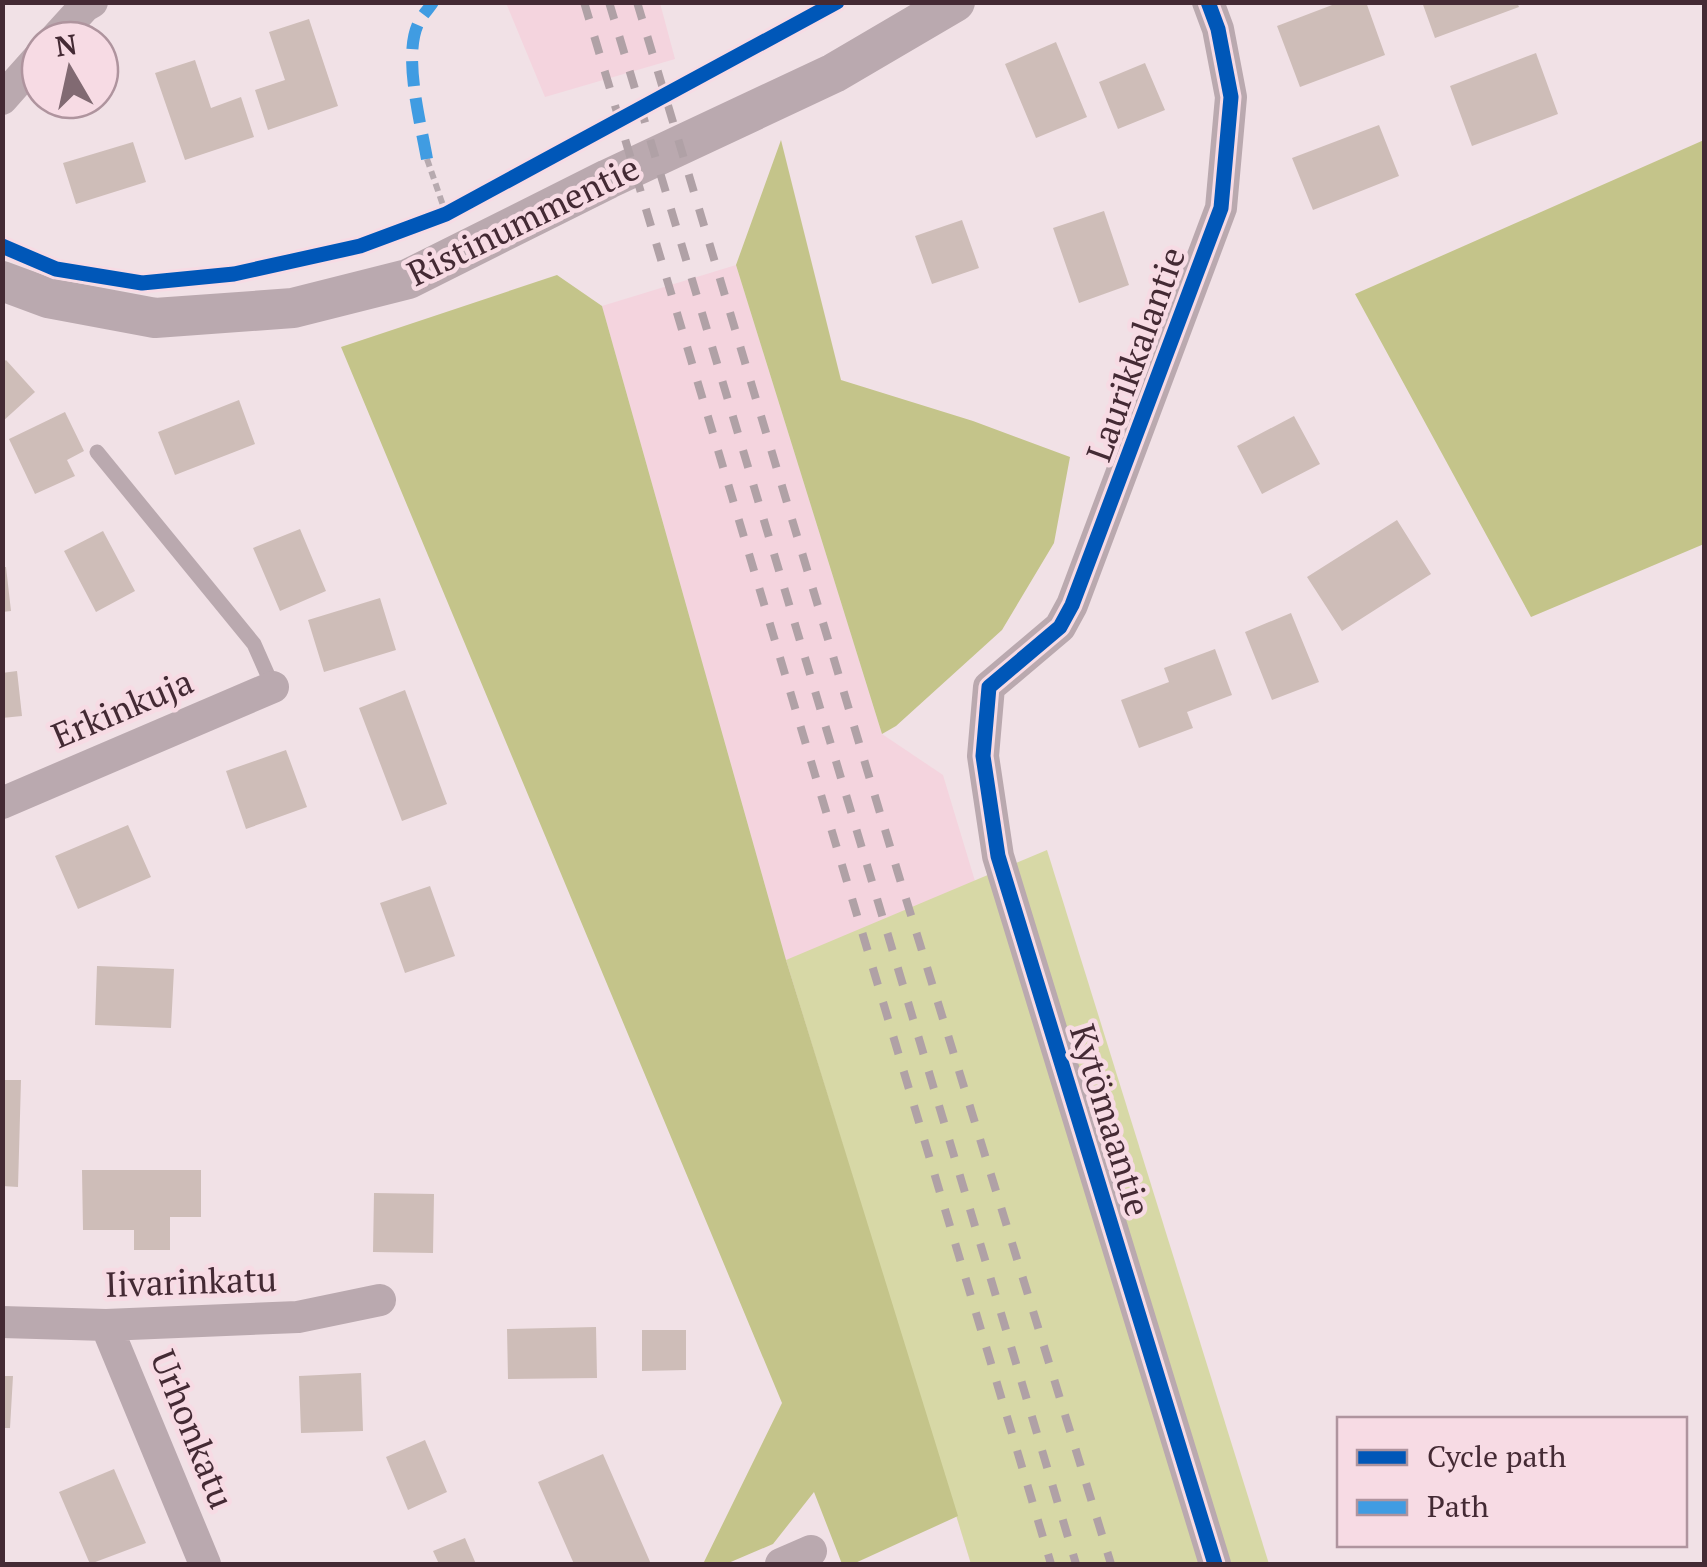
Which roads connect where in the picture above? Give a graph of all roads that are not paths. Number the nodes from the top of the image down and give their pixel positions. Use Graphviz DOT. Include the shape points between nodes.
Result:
graph roads {
  1 [pos="955,2"];
  2 [pos="1208,2"];
  3 [pos="20,79"];
  4 [pos="2,99"];
  5 [pos="2,281"];
  6 [pos="97,452"];
  7 [pos="274,687"];
  8 [pos="989,687"];
  9 [pos="2,803"];
  10 [pos="380,1300"];
  11 [pos="2,1322"];
  12 [pos="106,1325"];
  13 [pos="206,1564"];
  14 [pos="1216,1564"];
  1 -- 5 [label="street, Ristinummentie" via="834,73 408,279 293,308 155,318 48,298"];
  2 -- 8 [label="street, Laurikkalantie" via="1231,96 1221,208 1072,605 1060,628"];
  3 -- 4 [label="street"];
  6 -- 7 [label="lane" via="254,644"];
  7 -- 9 [label="street, Erkinkuja"];
  8 -- 14 [label="street, Kytömaantie" via="983,756 998,856"];
  10 -- 12 [label="street, Iivarinkatu" via="298,1317"];
  11 -- 12 [label="street, Iivarinkatu"];
  12 -- 13 [label="street, Urhonkatu"];
}
